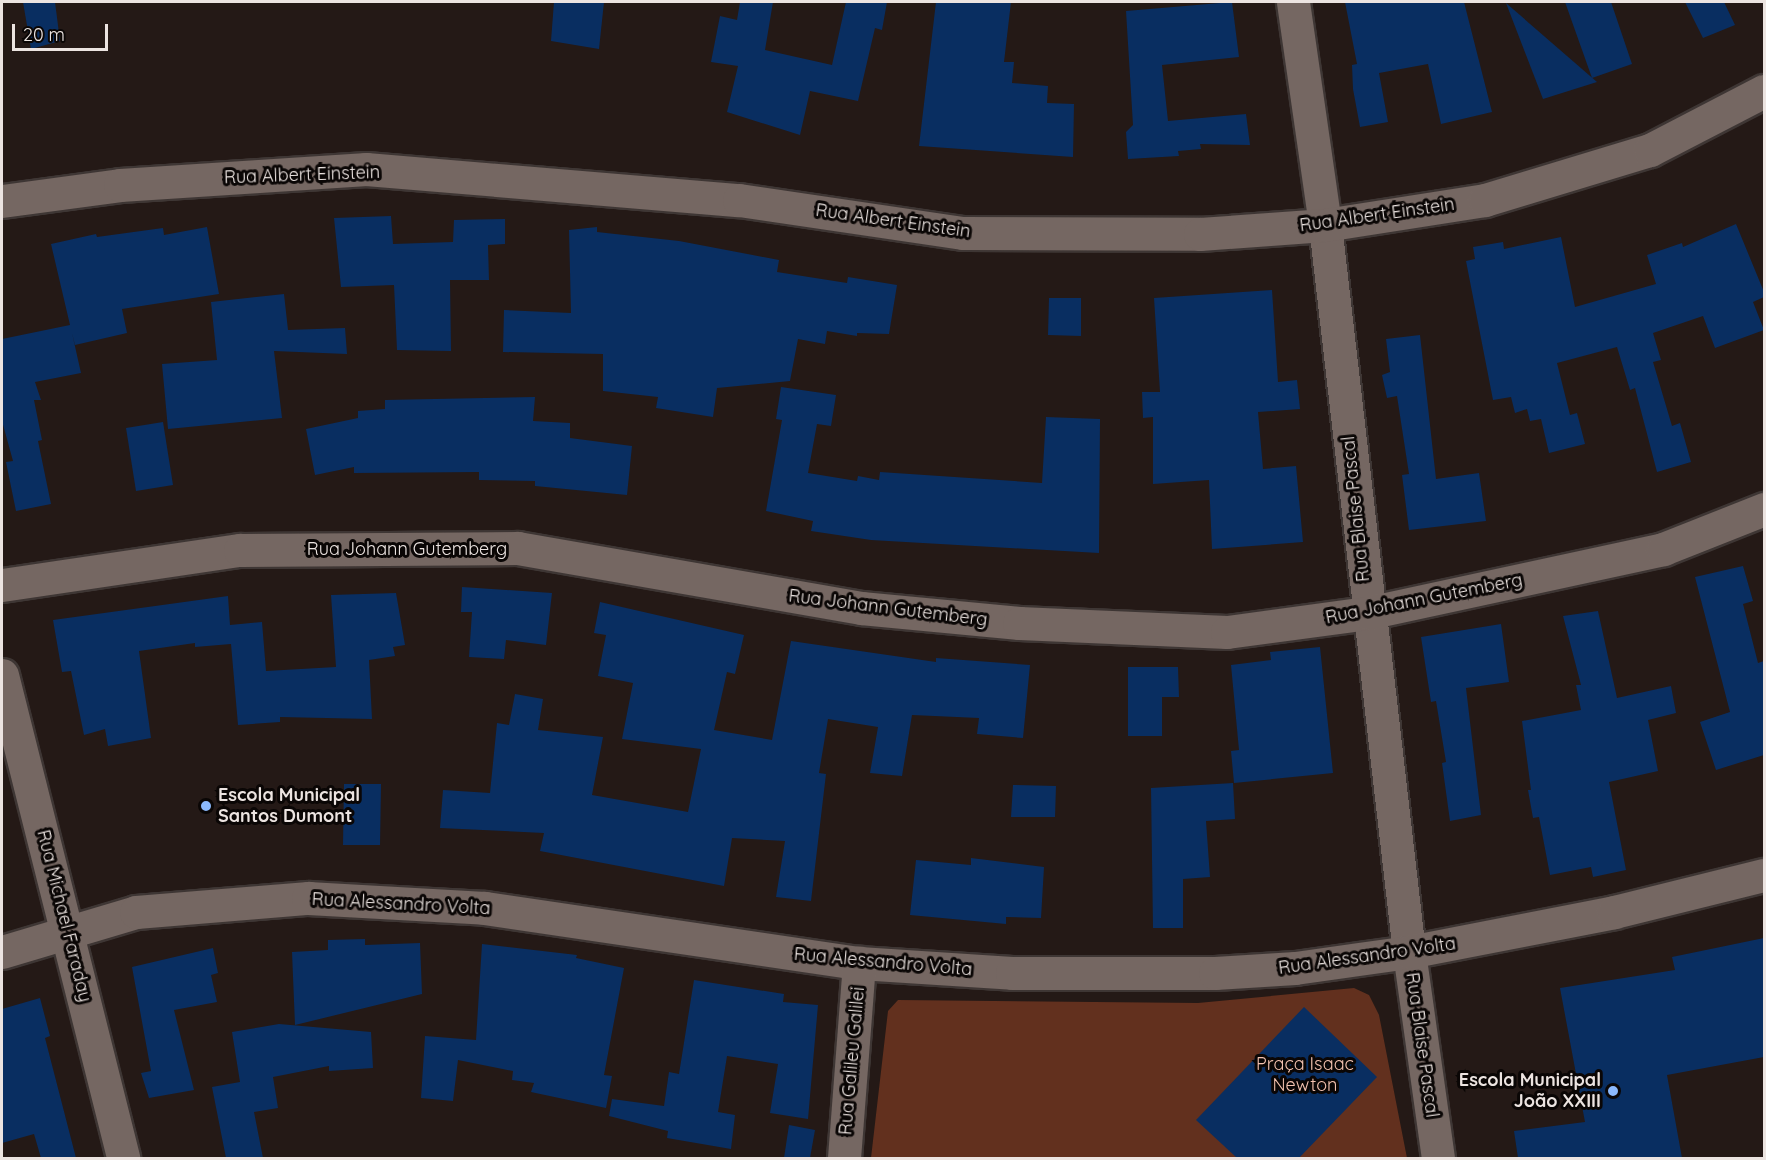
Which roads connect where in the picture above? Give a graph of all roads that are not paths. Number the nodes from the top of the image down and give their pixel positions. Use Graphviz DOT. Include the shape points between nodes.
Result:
graph roads {
  1 [pos="1293,2"];
  2 [pos="1764,91"];
  3 [pos="2,201"];
  4 [pos="1325,225"];
  5 [pos="1764,508"];
  6 [pos="2,585"];
  7 [pos="1368,614"];
  8 [pos="2,675"];
  9 [pos="1764,876"];
  10 [pos="68,932"];
  11 [pos="2,952"];
  12 [pos="1409,952"];
  13 [pos="860,963"];
  14 [pos="123,1158"];
  15 [pos="844,1158"];
  16 [pos="1438,1158"];
  1 -- 4 [label="street, Rua Blaise Pascal"];
  2 -- 4 [label="street, Rua Albert Einstein" via="1650,150 1485,200"];
  3 -- 4 [label="street, Rua Albert Einstein" via="120,185 366,169 739,200 963,233 1200,234"];
  4 -- 7 [label="street, Rua Blaise Pascal"];
  5 -- 7 [label="street, Rua Johann Gutemberg" via="1663,549"];
  6 -- 7 [label="street, Rua Johann Gutemberg" via="240,550 518,548 861,608 1019,623 1227,632"];
  7 -- 12 [label="street, Rua Blaise Pascal"];
  8 -- 10 [label="street, Rua Michael Faraday"];
  9 -- 12 [label="street, Rua Alessandro Volta" via="1614,912"];
  10 -- 11 [label="street, Rua Alessandro Volta"];
  10 -- 13 [label="street, Rua Alessandro Volta" via="136,912 308,898 485,908"];
  10 -- 14 [label="street, Rua Michael Faraday"];
  12 -- 13 [label="street, Rua Alessandro Volta" via="1295,968 1134,976"];
  12 -- 16 [label="street, Rua Blaise Pascal"];
  13 -- 15 [label="street, Rua Galileu Galilei"];
}
